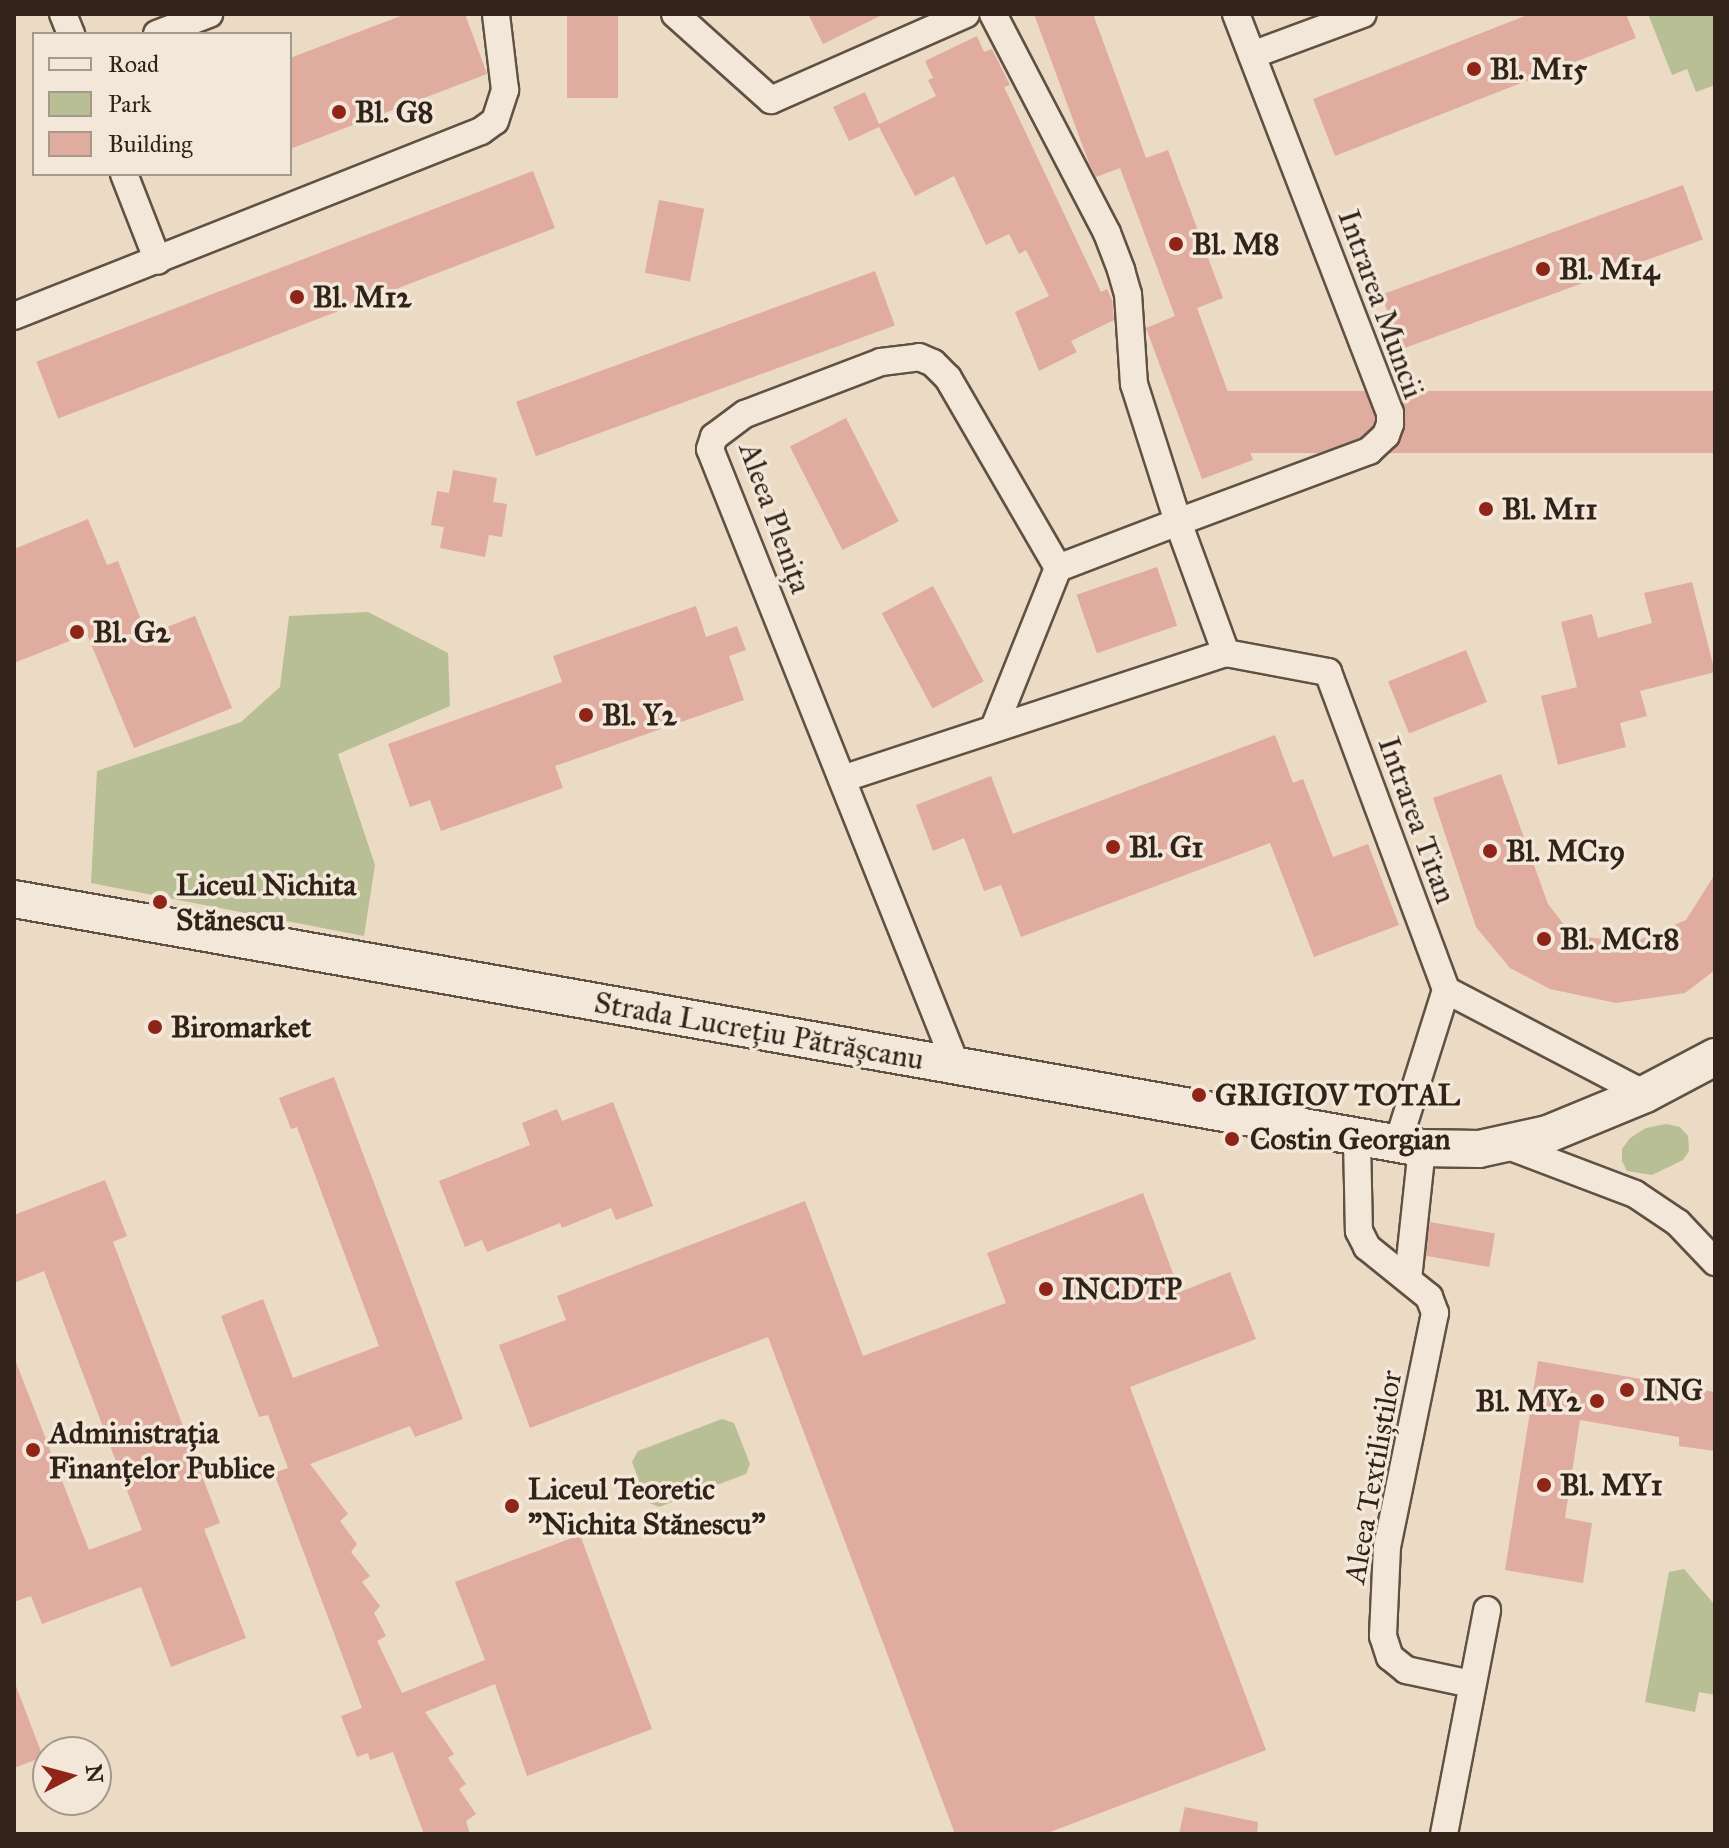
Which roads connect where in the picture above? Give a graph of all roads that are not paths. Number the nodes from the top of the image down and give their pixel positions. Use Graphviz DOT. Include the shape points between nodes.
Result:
graph roads {
  1 [pos="209,14"];
  2 [pos="496,14"];
  3 [pos="675,14"];
  4 [pos="966,14"];
  5 [pos="993,14"];
  6 [pos="1236,14"];
  7 [pos="1363,14"];
  8 [pos="162,32"];
  9 [pos="1252,55"];
  10 [pos="125,176"];
  11 [pos="158,261"];
  12 [pos="14,316"];
  13 [pos="1178,522"];
  14 [pos="1058,568"];
  15 [pos="1226,653"];
  16 [pos="994,728"];
  17 [pos="842,779"];
  18 [pos="14,899"];
  19 [pos="1446,990"];
  20 [pos="1715,1057"];
  21 [pos="956,1065"];
  22 [pos="1645,1094"];
  23 [pos="1357,1139"];
  24 [pos="1506,1145"];
  25 [pos="1410,1146"];
  26 [pos="1715,1262"];
  27 [pos="1408,1279"];
  28 [pos="1487,1610"];
  29 [pos="1472,1684"];
  30 [pos="1444,1834"];
  1 -- 8 [label="street"];
  2 -- 11 [label="street" via="505,90 495,121"];
  3 -- 4 [label="street" via="771,100"];
  5 -- 13 [label="street" via="1094,206 1121,270 1128,294 1134,384"];
  6 -- 9 [label="street, Intrarea Muncii"];
  7 -- 9 [label="street"];
  9 -- 13 [label="street, Intrarea Muncii" via="1390,424 1369,451"];
  10 -- 11 [label="street"];
  11 -- 12 [label="street"];
  13 -- 14 [label="street"];
  13 -- 15 [label="street"];
  14 -- 16 [label="street"];
  14 -- 17 [label="street, Aleea Plenița" via="948,378 919,357 881,362 745,414 714,437 710,449"];
  15 -- 16 [label="street"];
  15 -- 19 [label="street, Intrarea Titan" via="1328,672"];
  16 -- 17 [label="street"];
  17 -- 21 [label="street, Aleea Plenița"];
  18 -- 21 [label="main road, Strada Lucrețiu Pătrășcanu"];
  19 -- 22 [label="street"];
  19 -- 25 [label="street"];
  20 -- 22 [label="main road, Strada Lucrețiu Pătrășcanu"];
  21 -- 23 [label="main road, Strada Lucrețiu Pătrășcanu"];
  22 -- 24 [label="main road, Strada Lucrețiu Pătrășcanu" via="1571,1126"];
  23 -- 25 [label="main road, Strada Lucrețiu Pătrășcanu"];
  23 -- 27 [label="street, Aleea Textiliștilor" via="1359,1231 1367,1247"];
  24 -- 25 [label="main road, Strada Lucrețiu Pătrășcanu" via="1454,1150"];
  24 -- 26 [label="street, Strada Lucrețiu Pătrășcanu" via="1635,1194 1678,1223"];
  25 -- 27 [label="street"];
  27 -- 29 [label="street, Aleea Textiliștilor" via="1429,1297 1435,1313 1387,1547 1383,1636 1390,1657 1406,1670"];
  28 -- 29 [label="street"];
  29 -- 30 [label="street"];
}
